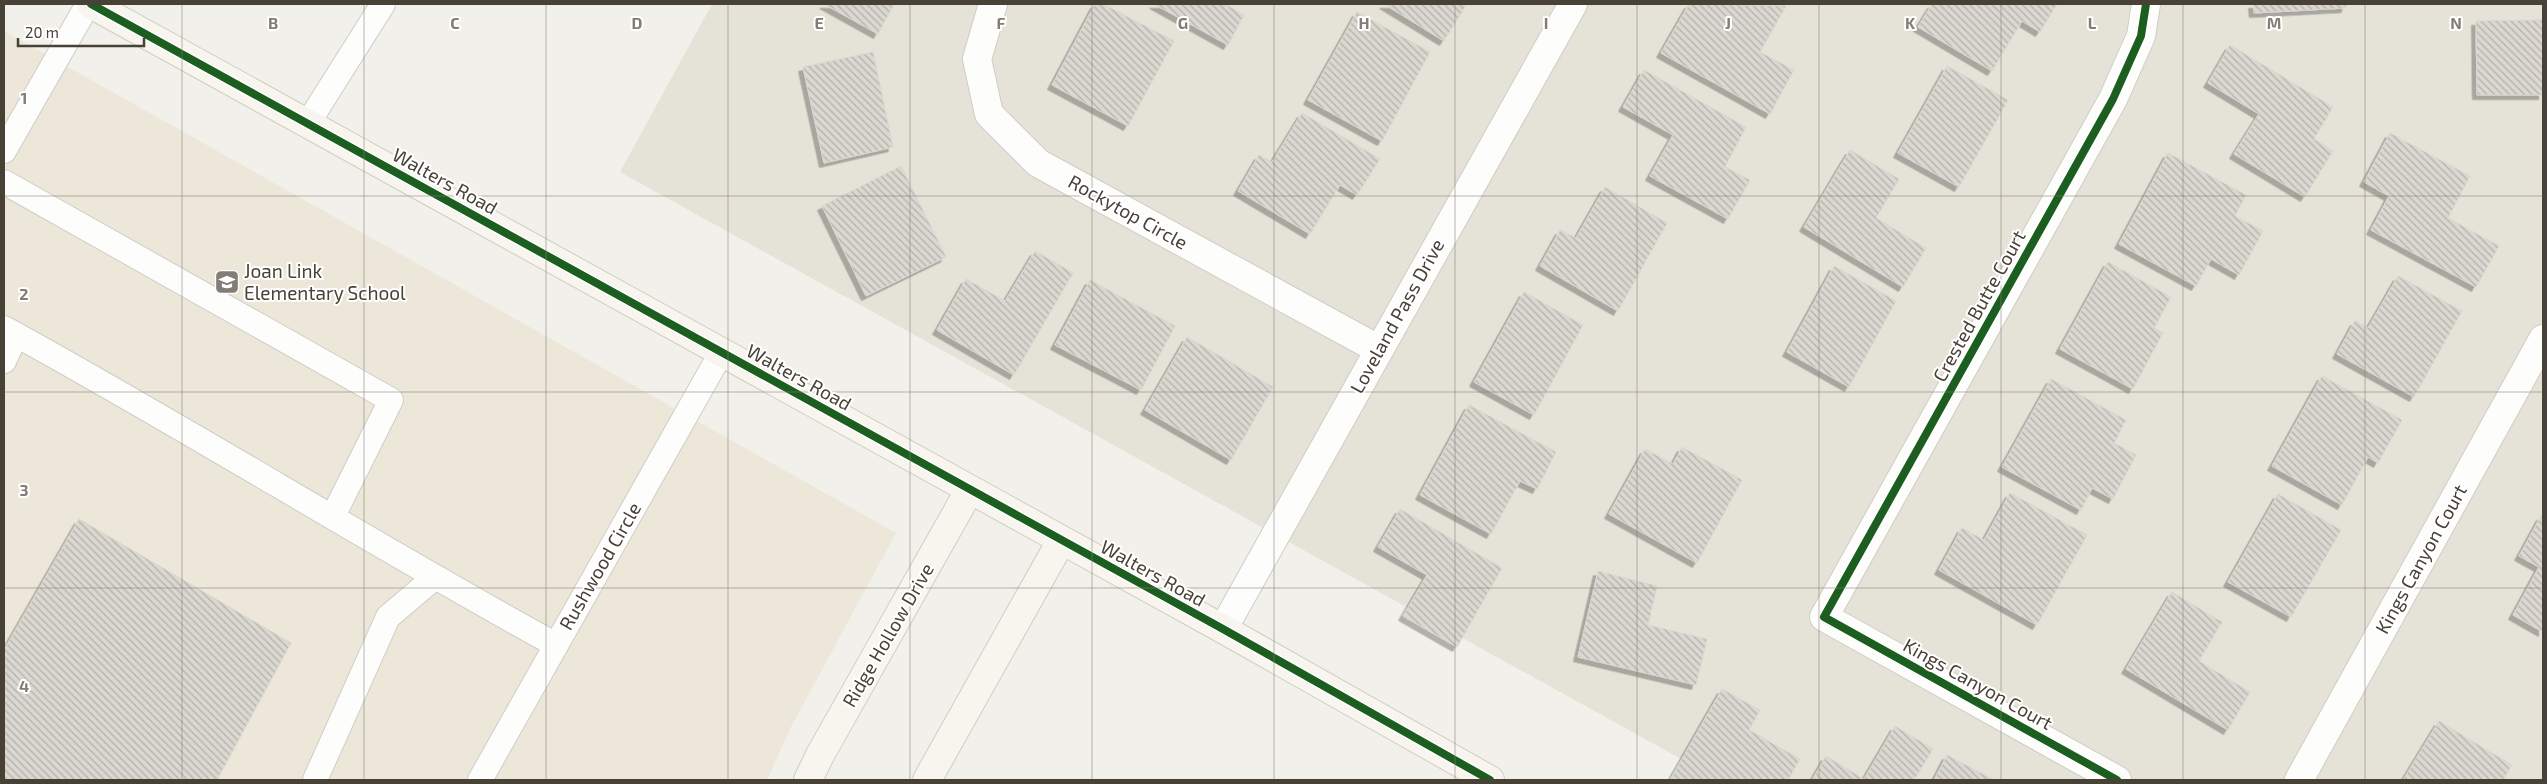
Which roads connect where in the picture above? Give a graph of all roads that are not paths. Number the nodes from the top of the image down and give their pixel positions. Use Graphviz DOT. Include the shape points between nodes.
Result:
graph roads {
  1 [pos="89,4"];
  2 [pos="384,4"];
  3 [pos="993,4"];
  4 [pos="1573,4"];
  5 [pos="2146,4"];
  6 [pos="308,123"];
  7 [pos="4,151"];
  8 [pos="4,182"];
  9 [pos="10,332"];
  10 [pos="2543,338"];
  11 [pos="1378,349"];
  12 [pos="721,353"];
  13 [pos="4,361"];
  14 [pos="970,491"];
  15 [pos="333,516"];
  16 [pos="1061,541"];
  17 [pos="434,578"];
  18 [pos="1824,617"];
  19 [pos="1223,629"];
  20 [pos="556,644"];
  21 [pos="315,780"];
  22 [pos="480,780"];
  23 [pos="808,780"];
  24 [pos="927,780"];
  25 [pos="1490,780"];
  26 [pos="2117,780"];
  27 [pos="2299,780"];
  1 -- 6 [label="street, Walters Road"];
  1 -- 7 [label="lane"];
  2 -- 6 [label="lane"];
  3 -- 11 [label="street, Rockytop Circle" via="977,59 989,114 1038,163"];
  4 -- 11 [label="street, Loveland Pass Drive"];
  5 -- 18 [label="street, Crested Butte Court" via="2141,36 2113,99"];
  6 -- 12 [label="street, Walters Road"];
  8 -- 15 [label="lane" via="391,400"];
  9 -- 13 [label="lane"];
  9 -- 15 [label="lane"];
  10 -- 27 [label="street, Kings Canyon Court"];
  11 -- 19 [label="street, Loveland Pass Drive"];
  12 -- 14 [label="street, Walters Road"];
  12 -- 20 [label="lane, Rushwood Circle"];
  14 -- 16 [label="street, Walters Road"];
  14 -- 23 [label="street, Ridge Hollow Drive"];
  15 -- 17 [label="lane"];
  16 -- 19 [label="street, Walters Road"];
  16 -- 24 [label="street"];
  17 -- 20 [label="lane"];
  17 -- 21 [label="lane" via="388,616"];
  18 -- 26 [label="street, Kings Canyon Court"];
  19 -- 25 [label="street, Walters Road"];
  20 -- 22 [label="lane, Rushwood Circle"];
}
